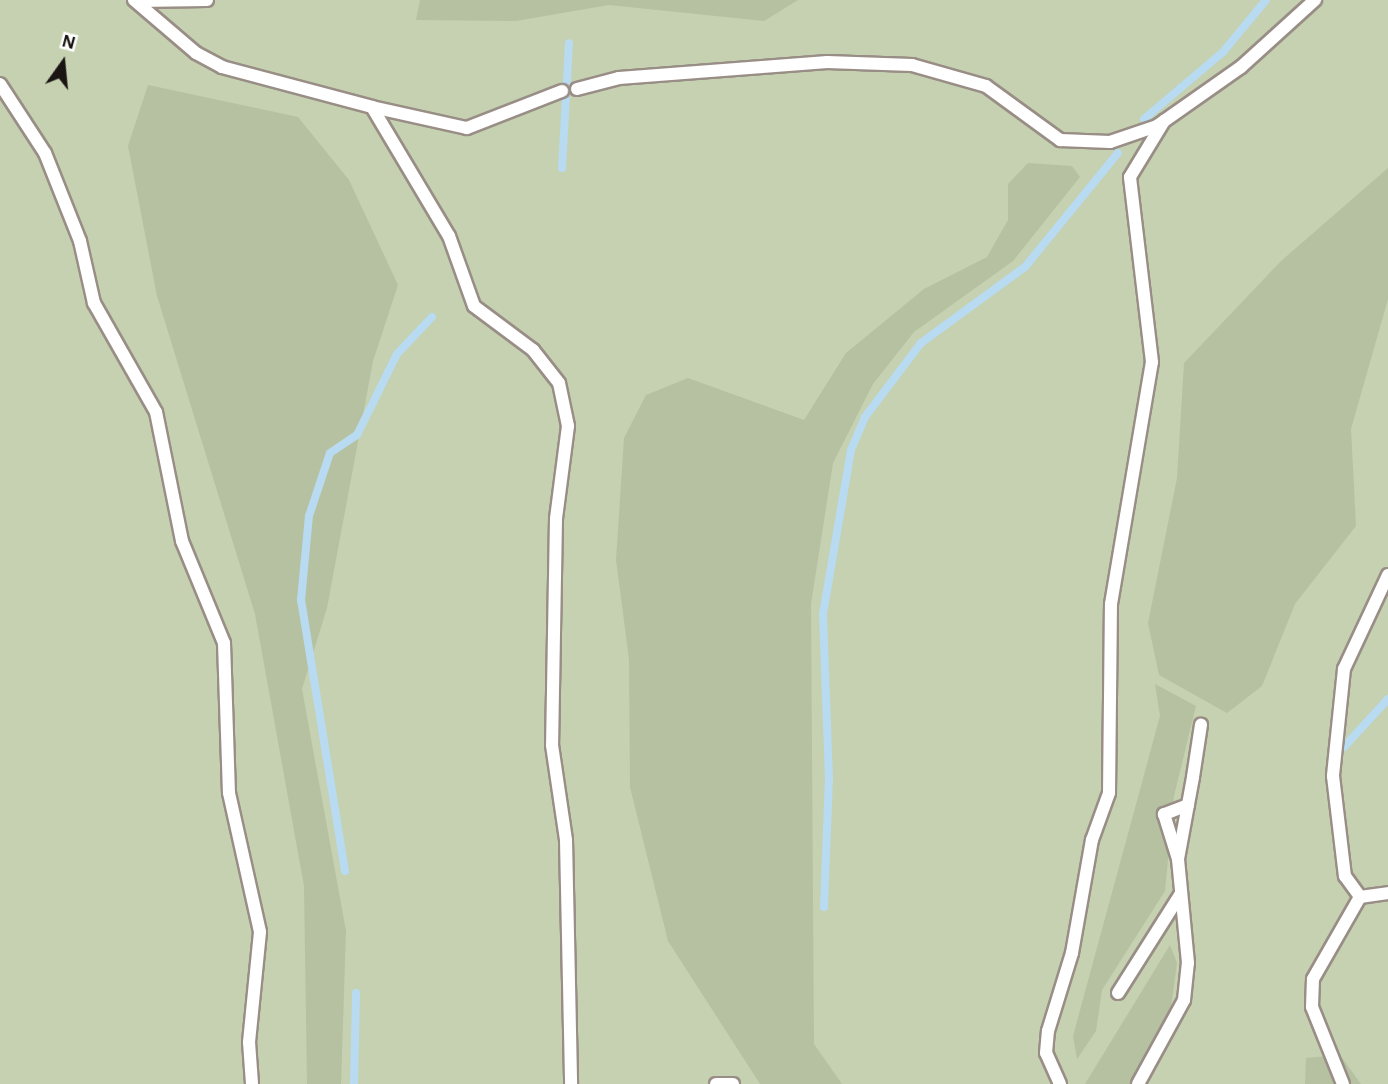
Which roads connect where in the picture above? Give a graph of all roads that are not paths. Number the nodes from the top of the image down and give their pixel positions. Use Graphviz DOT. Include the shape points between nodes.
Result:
graph roads {
  1 [pos="135,0"];
  2 [pos="207,0"];
  3 [pos="1304,0"];
  4 [pos="1315,0"];
  5 [pos="1297,15"];
  6 [pos="0,84"];
  7 [pos="577,89"];
  8 [pos="562,91"];
  9 [pos="372,107"];
  10 [pos="1164,121"];
  11 [pos="1388,575"];
  12 [pos="1201,725"];
  13 [pos="1188,805"];
  14 [pos="1178,859"];
  15 [pos="1181,891"];
  16 [pos="1388,893"];
  17 [pos="1360,897"];
  18 [pos="1118,993"];
  19 [pos="252,1084"];
  20 [pos="570,1084"];
  21 [pos="716,1084"];
  22 [pos="733,1084"];
  23 [pos="1060,1084"];
  24 [pos="1138,1084"];
  25 [pos="1343,1084"];
  1 -- 2 [label="lane"];
  1 -- 9 [label="lane" via="195,53 222,67"];
  3 -- 5 [label="lane"];
  4 -- 5 [label="lane"];
  5 -- 10 [label="lane" via="1241,67"];
  6 -- 19 [label="lane" via="45,153 80,241 94,303 156,412 183,541 224,643 229,793 260,923"];
  7 -- 10 [label="lane" via="629,78 884,62 978,82 1049,135 1074,144 1110,142"];
  8 -- 9 [label="lane" via="467,128"];
  9 -- 20 [label="lane" via="449,236 474,306 543,360 564,396 568,426 556,519 552,723 566,840"];
  10 -- 23 [label="lane" via="1130,177 1152,362 1111,604 1109,793 1092,840 1072,953 1048,1031 1046,1053"];
  11 -- 17 [label="lane" via="1344,669 1333,739 1339,862"];
  12 -- 13 [label="lane"];
  13 -- 14 [label="lane"];
  13 -- 14 [label="lane" via="1164,814"];
  14 -- 15 [label="lane"];
  15 -- 18 [label="lane"];
  15 -- 24 [label="lane" via="1188,963 1184,1000"];
  16 -- 17 [label="lane"];
  17 -- 25 [label="lane" via="1313,979 1312,1007"];
  21 -- 22 [label="lane"];
}
